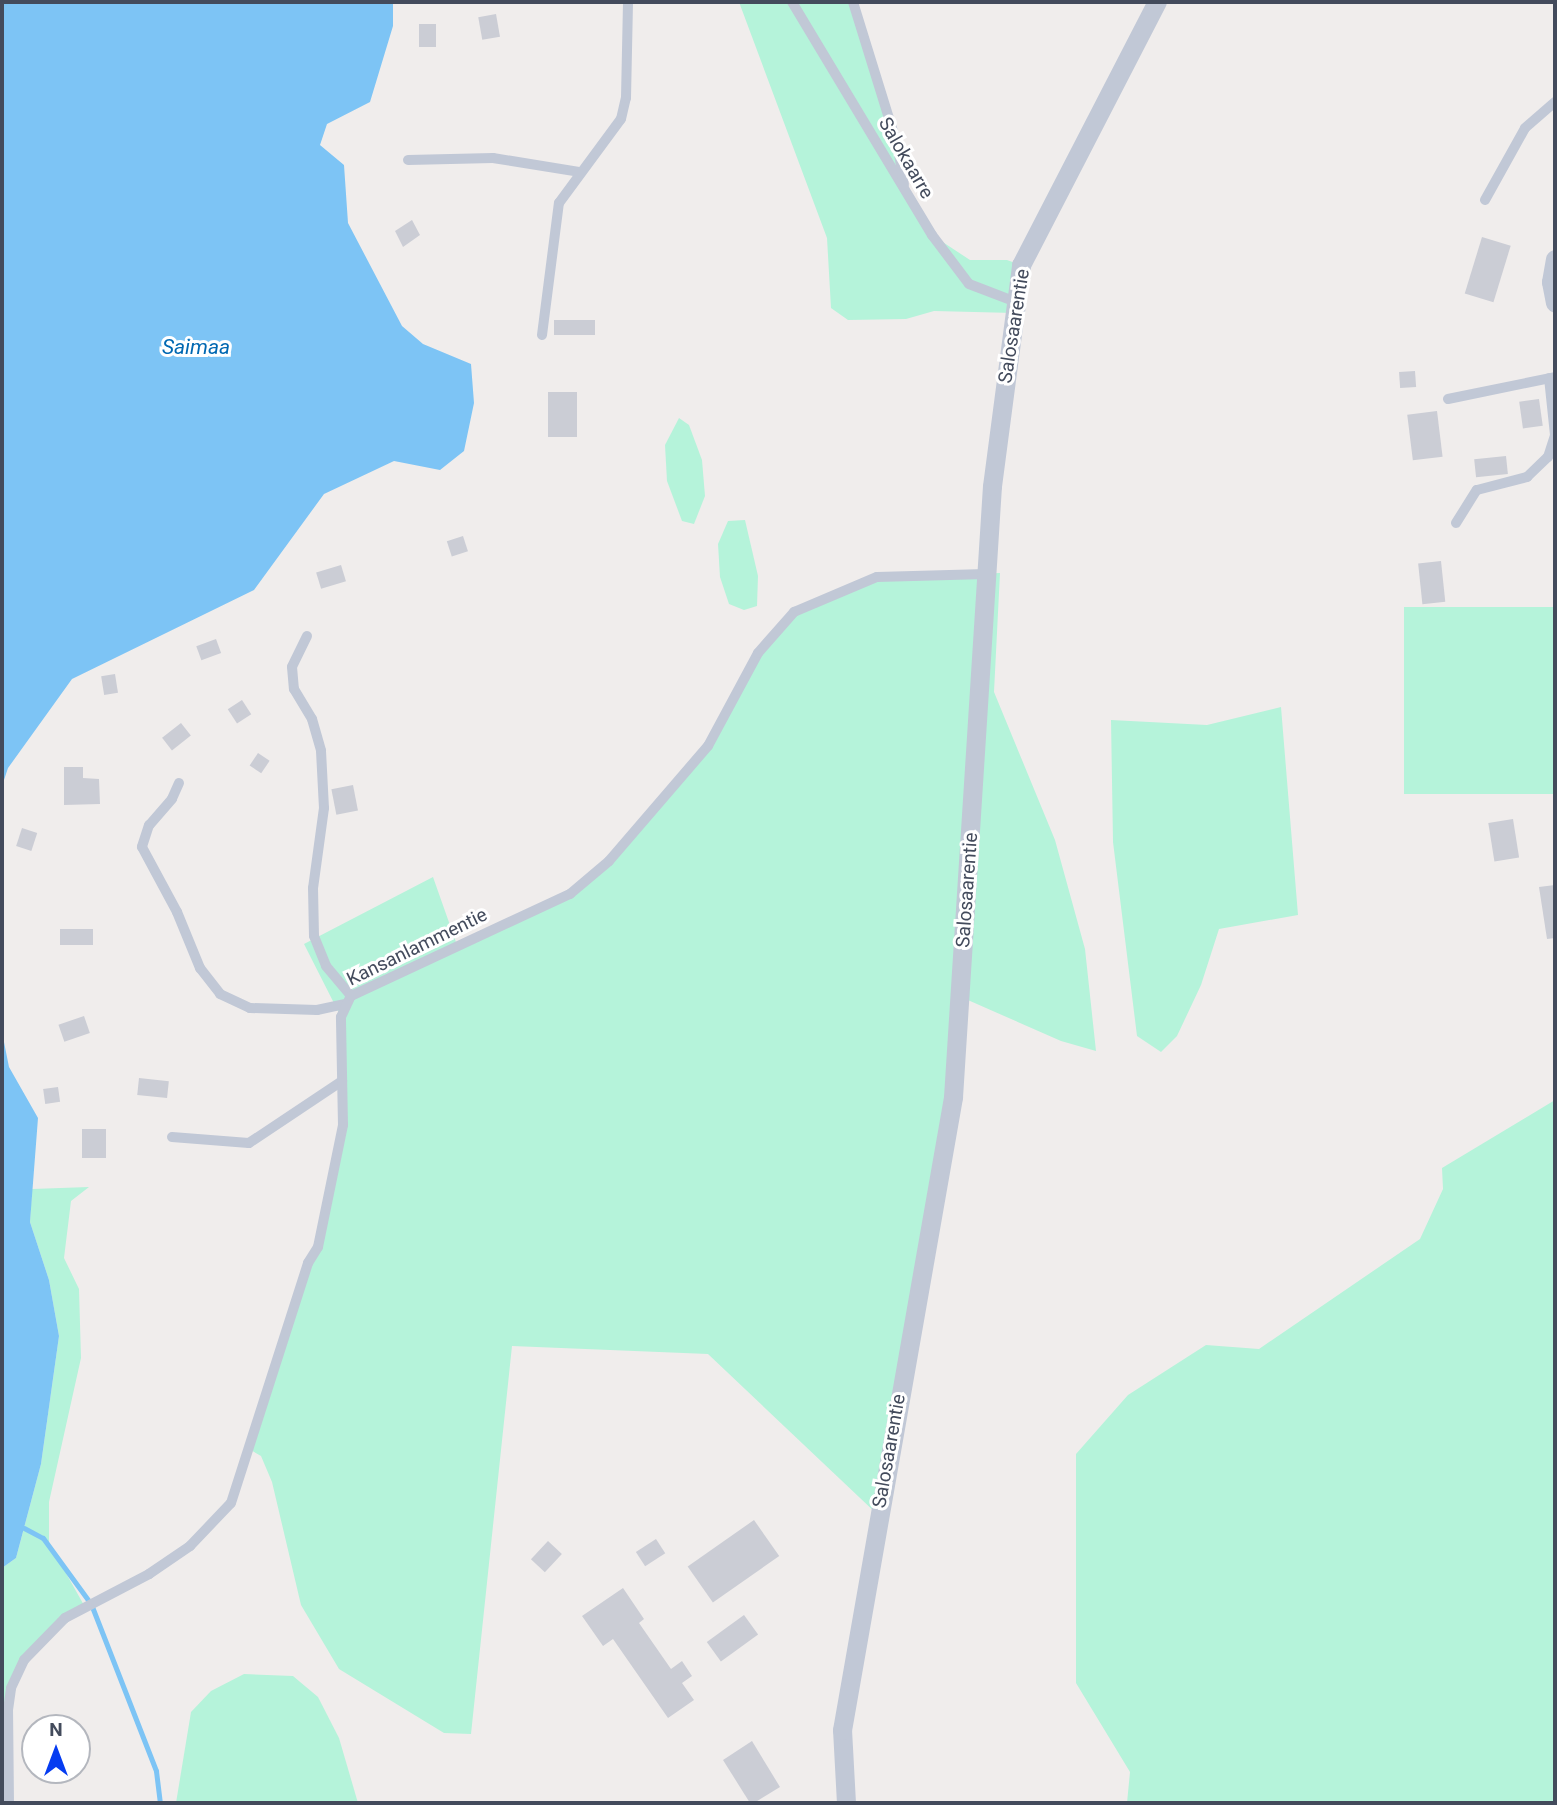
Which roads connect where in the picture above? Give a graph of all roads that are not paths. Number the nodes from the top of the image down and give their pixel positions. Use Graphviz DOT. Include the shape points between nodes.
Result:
graph roads {
  1 [pos="628,2"];
  2 [pos="792,2"];
  3 [pos="853,2"];
  4 [pos="1157,2"];
  5 [pos="1555,103"];
  6 [pos="408,160"];
  7 [pos="581,170"];
  8 [pos="906,196"];
  9 [pos="1485,200"];
  10 [pos="1555,259"];
  11 [pos="1555,297"];
  12 [pos="1016,302"];
  13 [pos="542,335"];
  14 [pos="1552,377"];
  15 [pos="1448,399"];
  16 [pos="1456,523"];
  17 [pos="986,574"];
  18 [pos="307,636"];
  19 [pos="179,783"];
  20 [pos="348,1000"];
  21 [pos="342,1080"];
  22 [pos="172,1137"];
  23 [pos="9,1803"];
  24 [pos="846,1803"];
  1 -- 7 [label="lane" via="626,98 621,119"];
  2 -- 8 [label="lane, Salokaarre" via="880,144"];
  3 -- 8 [label="lane" via="898,147"];
  4 -- 12 [label="street, Salosaarentie" via="1021,265"];
  5 -- 9 [label="lane" via="1525,128"];
  6 -- 7 [label="lane" via="493,158"];
  7 -- 13 [label="lane" via="559,204"];
  8 -- 12 [label="lane, Salokaarre" via="969,284"];
  10 -- 11 [label="street"];
  12 -- 17 [label="street, Salosaarentie" via="992,486"];
  14 -- 15 [label="lane"];
  14 -- 16 [label="lane" via="1555,435 1548,457 1527,477 1477,490"];
  17 -- 20 [label="lane, Kansanlammentie" via="877,577 794,612 758,653 708,746 609,861 570,894"];
  17 -- 24 [label="street, Salosaarentie" via="953,1097 842,1730"];
  18 -- 20 [label="lane" via="292,667 294,689 312,719 321,751 324,808 313,888 314,936"];
  19 -- 20 [label="lane" via="163,812 149,825 142,847 200,968 220,994 250,1008 317,1010"];
  20 -- 21 [label="lane, Kansanlammentie"];
  21 -- 22 [label="lane" via="313,1104 249,1143"];
  21 -- 23 [label="lane, Kansanlammentie" via="343,1125 318,1247 307,1263 232,1503 190,1546 149,1574 65,1618 24,1660 11,1688 8,1710"];
}
